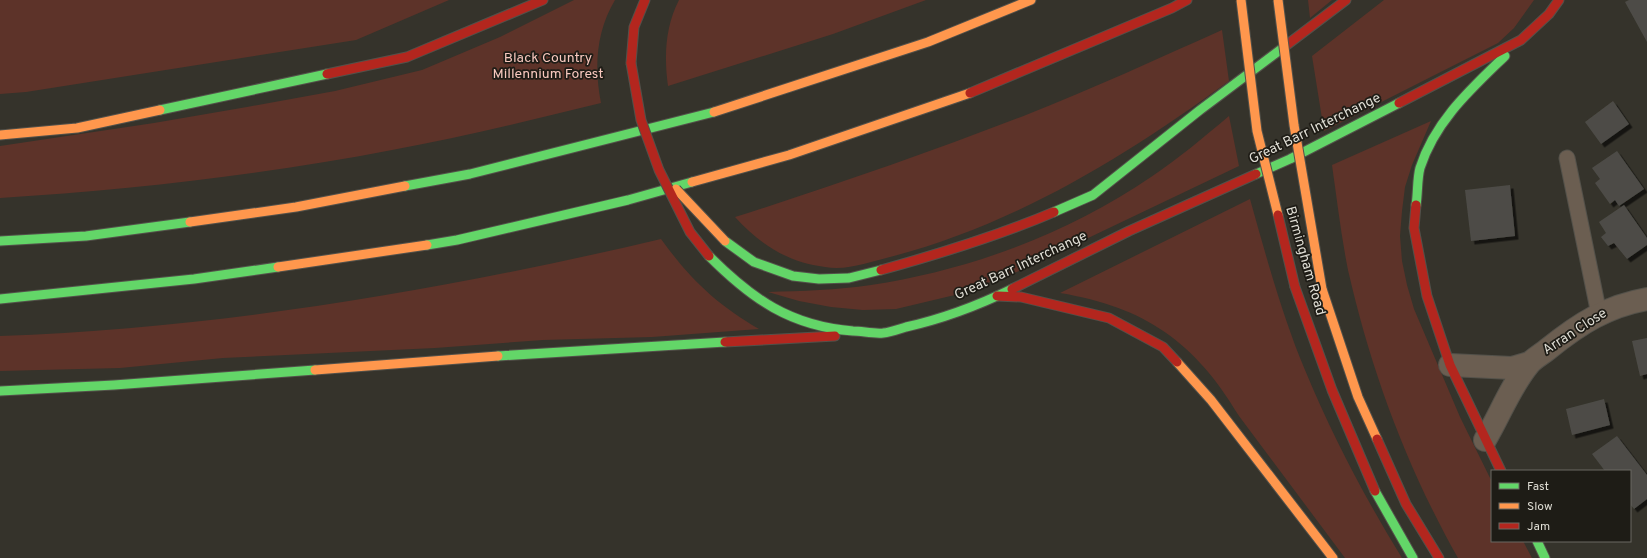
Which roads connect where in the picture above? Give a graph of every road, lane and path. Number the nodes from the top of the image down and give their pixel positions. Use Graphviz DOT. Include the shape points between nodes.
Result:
graph roads {
  1 [pos="543,0"];
  2 [pos="645,0"];
  3 [pos="1031,0"];
  4 [pos="1186,0"];
  5 [pos="1241,0"];
  6 [pos="1278,0"];
  7 [pos="1346,0"];
  8 [pos="1559,0"];
  9 [pos="1522,40"];
  10 [pos="0,135"];
  11 [pos="1567,158"];
  12 [pos="659,170"];
  13 [pos="0,242"];
  14 [pos="997,296"];
  15 [pos="1647,299"];
  16 [pos="0,300"];
  17 [pos="1599,314"];
  18 [pos="882,333"];
  19 [pos="1529,363"];
  20 [pos="1450,365"];
  21 [pos="0,391"];
  22 [pos="1485,440"];
  23 [pos="1500,470"];
  24 [pos="1537,542"];
  25 [pos="1333,558"];
  26 [pos="1413,558"];
  27 [pos="1439,558"];
  28 [pos="1545,558"];
  1 -- 10 [label="highway" via="407,57 77,128"];
  2 -- 12 [label="highway, Great Barr Interchange, bridge" via="634,27 631,63 641,120"];
  3 -- 13 [label="highway" via="928,42 717,111 470,174 296,207 86,236"];
  4 -- 16 [label="highway" via="973,92 789,155 628,200 457,240 194,279"];
  5 -- 26 [label="highway, Birmingham Road, bridge" via="1257,131 1295,287 1332,390 1374,488"];
  6 -- 27 [label="highway, Birmingham Road, bridge" via="1294,126 1322,289 1358,397 1406,504"];
  7 -- 12 [label="highway, bridge" via="1200,110 1093,195 1014,229 917,260 849,278 819,279 794,276 754,262 725,241"];
  8 -- 9 [label="highway, Great Barr Interchange"];
  9 -- 14 [label="highway, Great Barr Interchange" via="1290,159 1129,231"];
  9 -- 20 [label="highway" via="1462,98 1435,133 1420,168 1414,228 1427,296"];
  11 -- 17 [label="lane"];
  12 -- 18 [label="highway, Great Barr Interchange, bridge" via="690,232 730,277 764,303 796,319 832,329"];
  14 -- 18 [label="highway, Great Barr Interchange" via="928,322"];
  14 -- 25 [label="highway" via="1021,297 1109,318 1163,347 1211,400"];
  15 -- 17 [label="street, Arran Close"];
  17 -- 19 [label="street, Arran Close"];
  18 -- 21 [label="highway" via="520,354"];
  19 -- 20 [label="street, Arran Close" via="1512,368"];
  19 -- 22 [label="street, Arran Close"];
  20 -- 22 [label="highway"];
  22 -- 23 [label="highway"];
  24 -- 28 [label="highway"];
}
